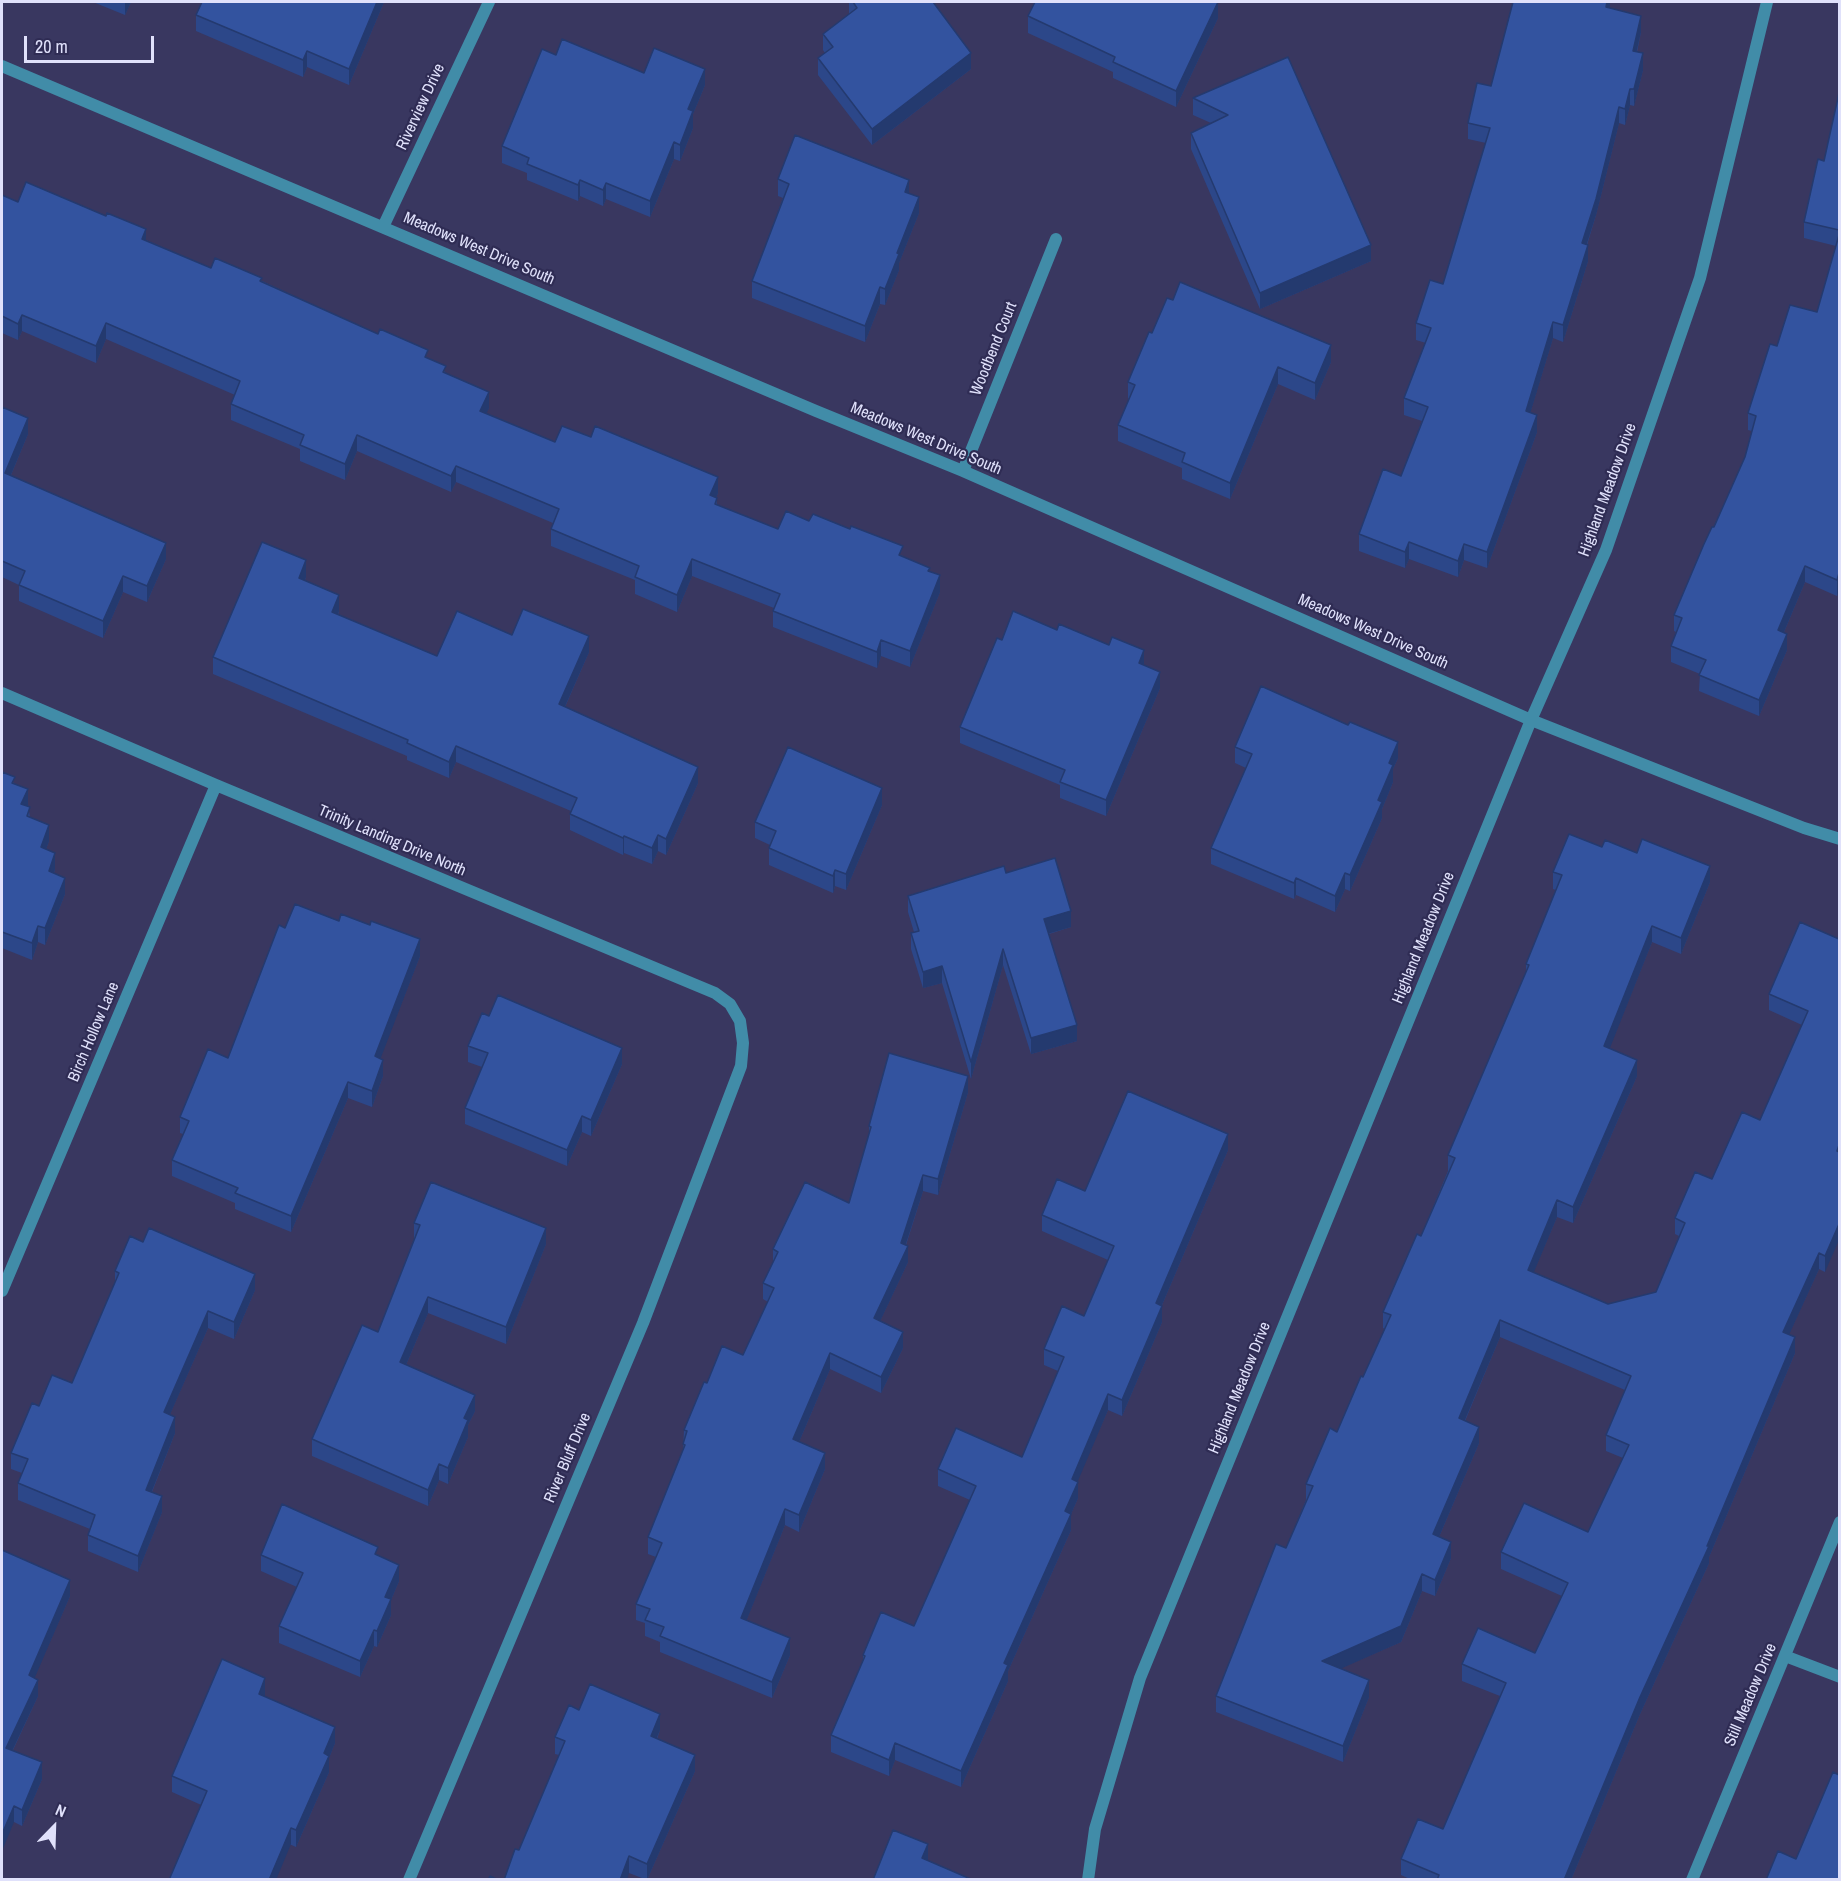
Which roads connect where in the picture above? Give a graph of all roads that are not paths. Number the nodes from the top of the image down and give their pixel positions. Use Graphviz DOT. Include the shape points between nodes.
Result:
graph roads {
  1 [pos="489,2"];
  2 [pos="1767,2"];
  3 [pos="2,66"];
  4 [pos="383,227"];
  5 [pos="1056,239"];
  6 [pos="963,471"];
  7 [pos="2,693"];
  8 [pos="1532,720"];
  9 [pos="216,785"];
  10 [pos="1839,839"];
  11 [pos="743,1043"];
  12 [pos="2,1291"];
  13 [pos="1839,1522"];
  14 [pos="1785,1656"];
  15 [pos="1839,1677"];
  16 [pos="409,1880"];
  17 [pos="1088,1880"];
  18 [pos="1692,1880"];
  1 -- 4 [label="street, Riverview Drive"];
  2 -- 8 [label="street, Highland Meadow Drive" via="1700,278 1606,550"];
  3 -- 4 [label="street, Meadows West Drive South"];
  4 -- 6 [label="street, Meadows West Drive South"];
  5 -- 6 [label="street, Woodbend Court"];
  6 -- 8 [label="street, Meadows West Drive South"];
  7 -- 9 [label="street, Trinity Landing Drive North"];
  8 -- 10 [label="street, Meadows West Drive South"];
  8 -- 17 [label="street, Highland Meadow Drive" via="1140,1678 1095,1829"];
  9 -- 11 [label="street, Trinity Landing Drive North" via="715,993 730,1004 740,1021"];
  9 -- 12 [label="street, Birch Hollow Lane"];
  11 -- 16 [label="street, River Bluff Drive" via="741,1066 643,1323"];
  13 -- 14 [label="street, Still Meadow Drive"];
  14 -- 15 [label="street"];
  14 -- 18 [label="street, Still Meadow Drive"];
}
